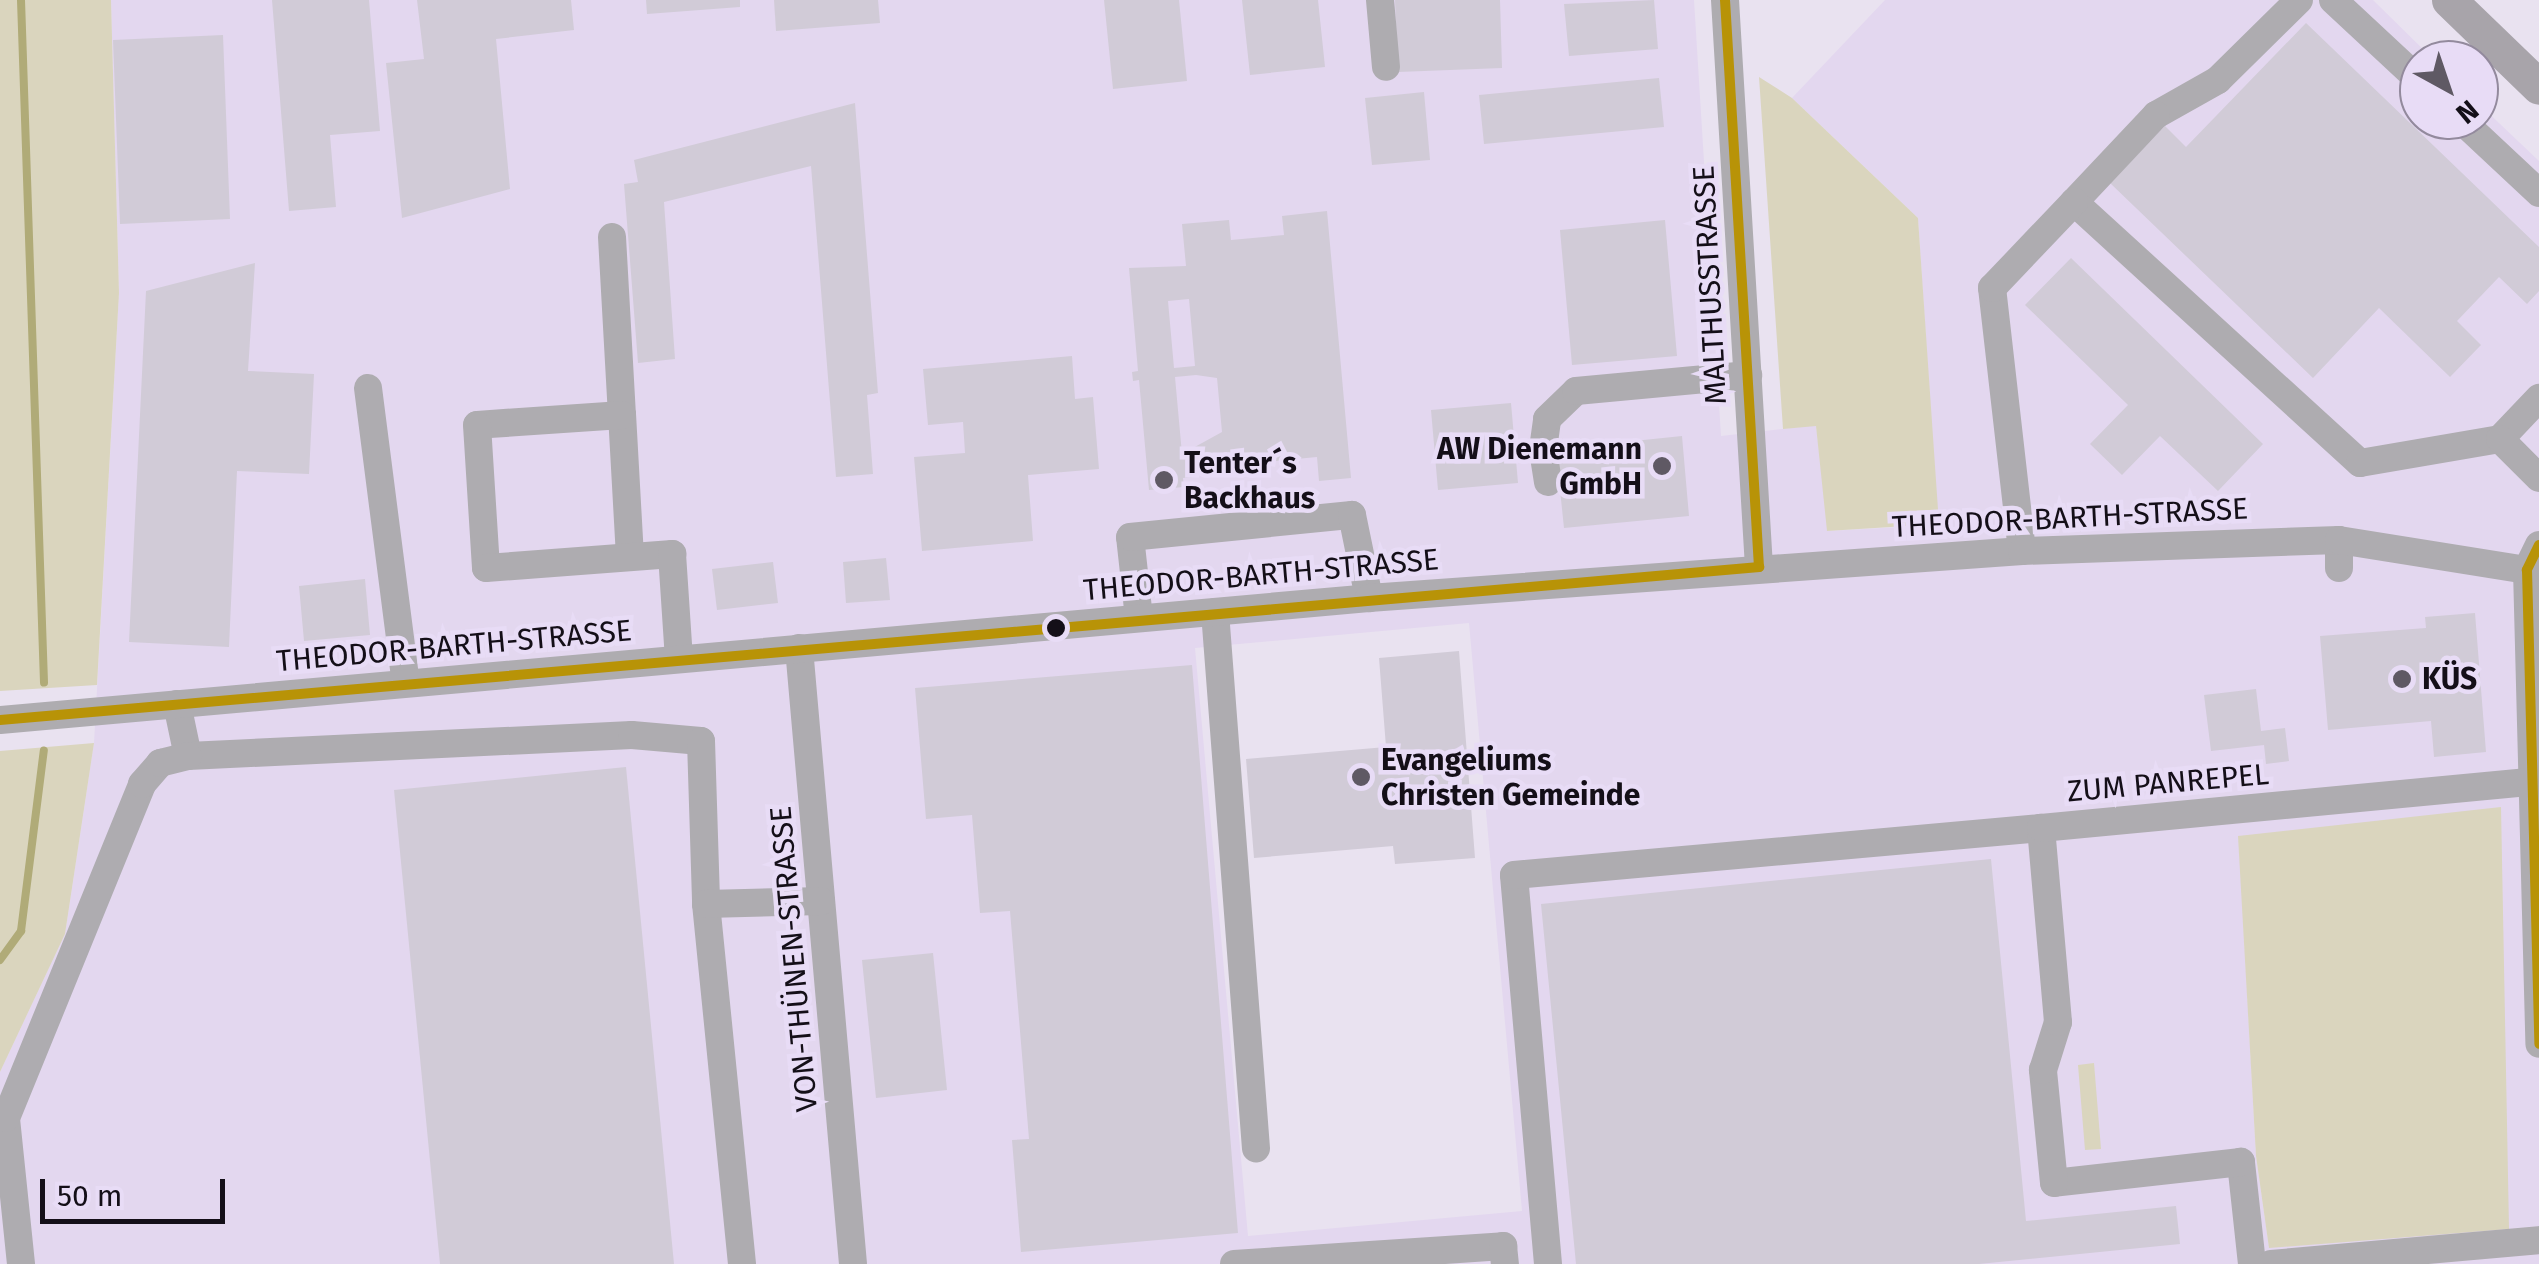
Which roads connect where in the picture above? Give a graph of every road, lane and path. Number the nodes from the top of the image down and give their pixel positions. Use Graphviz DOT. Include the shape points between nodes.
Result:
graph roads {
  1 [pos="1380,0"];
  2 [pos="1725,0"];
  3 [pos="2299,0"];
  4 [pos="2333,0"];
  5 [pos="2449,0"];
  6 [pos="2399,61"];
  7 [pos="1386,67"];
  8 [pos="2539,87"];
  9 [pos="2482,140"];
  10 [pos="2539,194"];
  11 [pos="2074,202"];
  12 [pos="612,236"];
  13 [pos="1748,375"];
  14 [pos="368,388"];
  15 [pos="2539,398"];
  16 [pos="622,414"];
  17 [pos="2500,439"];
  18 [pos="2539,478"];
  19 [pos="1548,482"];
  20 [pos="2022,551"];
  21 [pos="630,557"];
  22 [pos="2533,557"];
  23 [pos="1759,566"];
  24 [pos="1369,598"];
  25 [pos="1215,612"];
  26 [pos="1139,618"];
  27 [pos="798,648"];
  28 [pos="679,659"];
  29 [pos="406,683"];
  30 [pos="177,704"];
  31 [pos="0,720"];
  32 [pos="188,756"];
  33 [pos="2531,782"];
  34 [pos="2040,828"];
  35 [pos="2537,881"];
  36 [pos="821,901"];
  37 [pos="706,904"];
  38 [pos="2539,1044"];
  39 [pos="1256,1148"];
  40 [pos="2539,1240"];
  41 [pos="21,1264"];
  42 [pos="742,1264"];
  43 [pos="854,1264"];
  44 [pos="1234,1264"];
  45 [pos="1505,1264"];
  46 [pos="1548,1264"];
  47 [pos="2252,1264"];
  48 [pos="2271,1264"];
  1 -- 7 [label="street"];
  2 -- 13 [label="street, MALTHUSSTRASSE"];
  3 -- 11 [label="street" via="2218,80 2156,115"];
  4 -- 6 [label="street"];
  5 -- 8 [label="main road"];
  9 -- 10 [label="street"];
  11 -- 17 [label="street" via="2360,463"];
  11 -- 20 [label="street" via="1992,288"];
  12 -- 16 [label="street"];
  13 -- 19 [label="street" via="1576,391 1547,419 1542,450"];
  13 -- 23 [label="street, MALTHUSSTRASSE"];
  14 -- 29 [label="street"];
  15 -- 17 [label="street"];
  16 -- 21 [label="street"];
  16 -- 21 [label="street" via="476,426 486,568"];
  17 -- 18 [label="street"];
  20 -- 22 [label="street, THEODOR-BARTH-STRASSE"];
  20 -- 23 [label="street, THEODOR-BARTH-STRASSE"];
  21 -- 28 [label="street" via="672,554"];
  22 -- 33 [label="street"];
  23 -- 24 [label="street, THEODOR-BARTH-STRASSE"];
  24 -- 25 [label="street, THEODOR-BARTH-STRASSE"];
  24 -- 26 [label="street" via="1352,515 1130,537"];
  25 -- 26 [label="street, THEODOR-BARTH-STRASSE"];
  25 -- 39 [label="street"];
  26 -- 27 [label="street, THEODOR-BARTH-STRASSE"];
  27 -- 28 [label="street, THEODOR-BARTH-STRASSE"];
  27 -- 36 [label="street, VON-THÜNEN-STRASSE"];
  28 -- 29 [label="street, THEODOR-BARTH-STRASSE"];
  29 -- 30 [label="street, THEODOR-BARTH-STRASSE"];
  30 -- 31 [label="street, THEODOR-BARTH-STRASSE"];
  30 -- 32 [label="street"];
  32 -- 37 [label="street" via="632,736 701,741"];
  32 -- 41 [label="street" via="160,763 142,784 6,1118"];
  33 -- 34 [label="street, ZUM PANREPEL"];
  33 -- 35 [label="street"];
  34 -- 46 [label="street" via="1514,875"];
  34 -- 47 [label="street, ZUM PANREPEL" via="2058,1022 2043,1070 2054,1183 2241,1162"];
  35 -- 38 [label="street"];
  36 -- 37 [label="street"];
  36 -- 43 [label="street, VON-THÜNEN-STRASSE"];
  37 -- 42 [label="street"];
  40 -- 48 [label="street"];
  44 -- 45 [label="street" via="1503,1246"];
}
